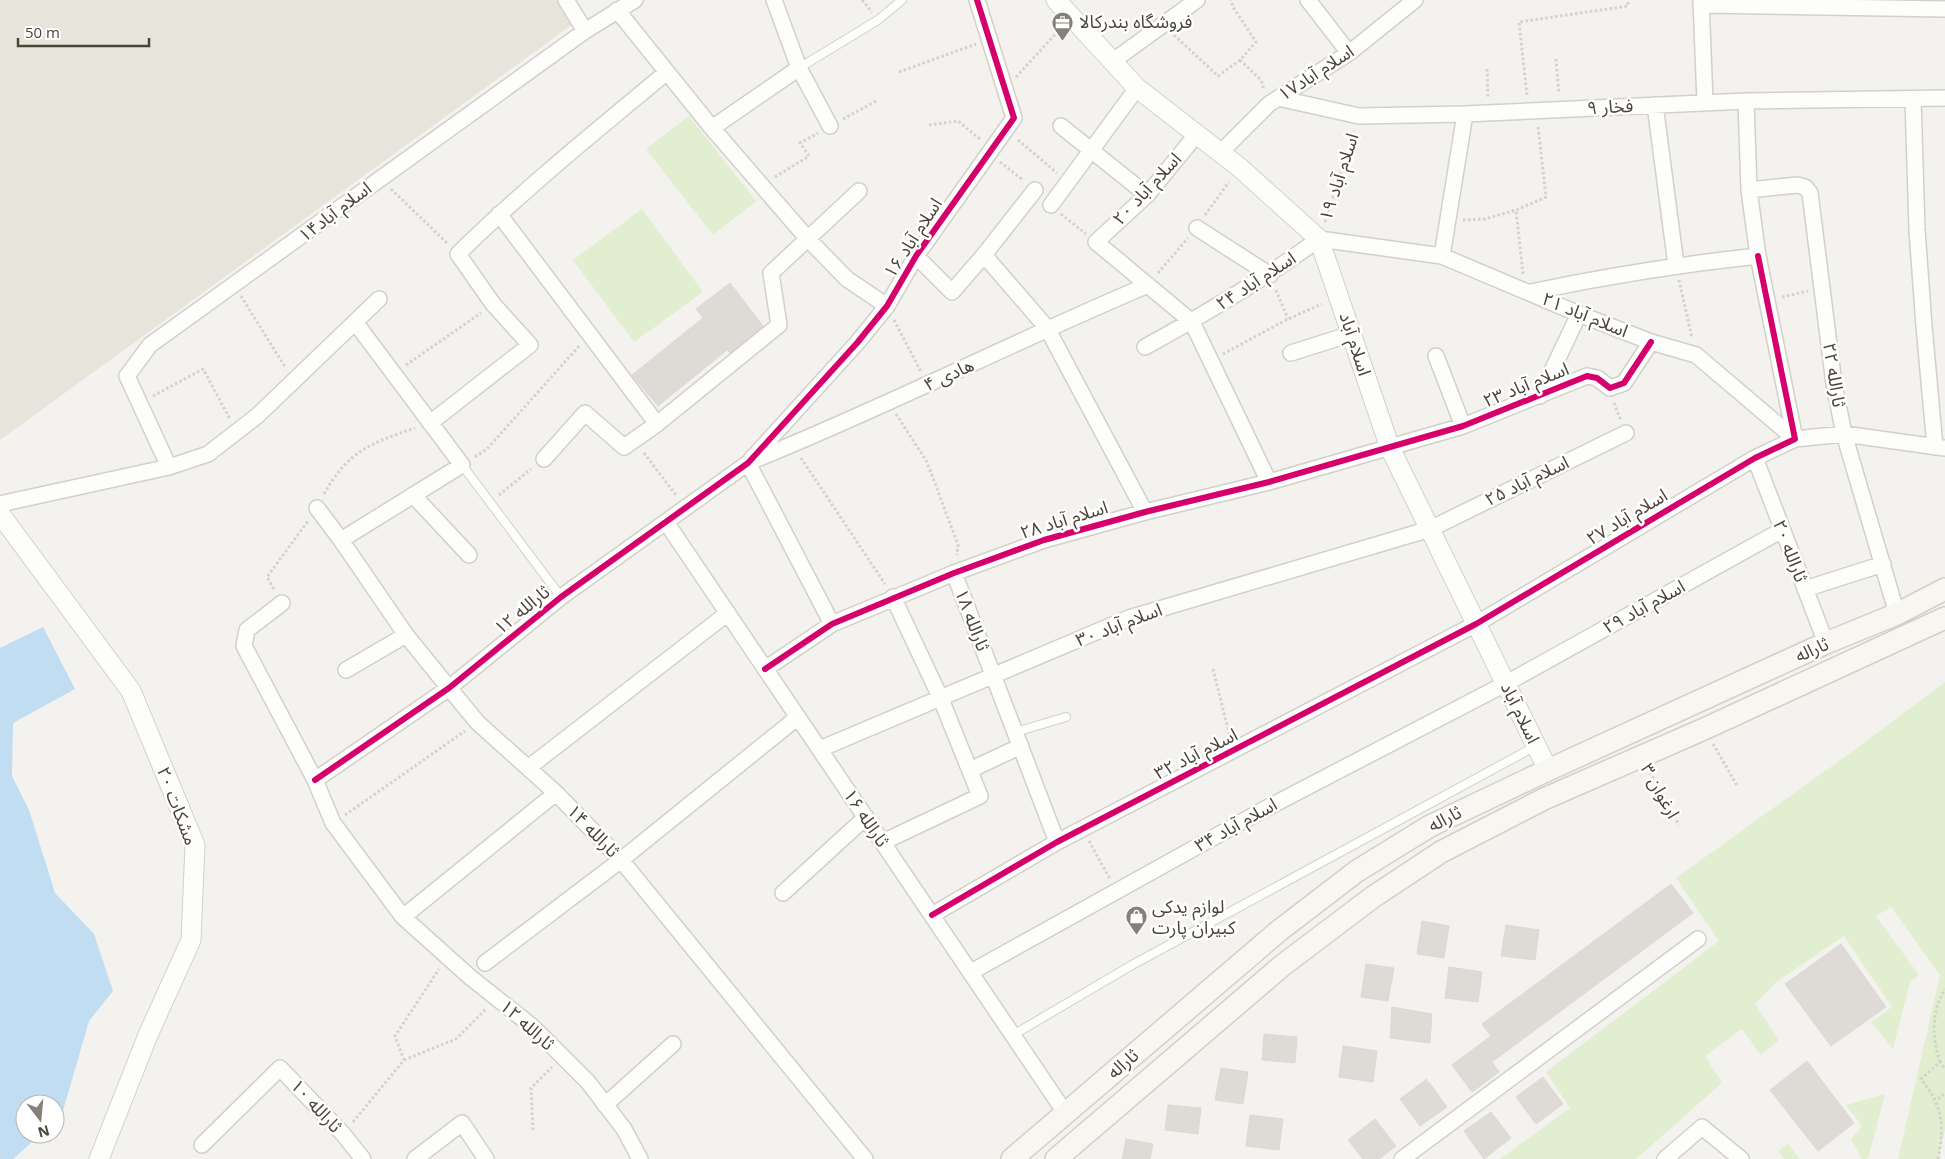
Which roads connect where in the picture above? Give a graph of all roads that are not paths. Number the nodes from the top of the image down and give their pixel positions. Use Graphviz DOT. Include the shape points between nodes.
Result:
graph roads {
  1 [pos="566,0"];
  2 [pos="635,0"];
  3 [pos="774,0"];
  4 [pos="902,0"];
  5 [pos="977,0"];
  6 [pos="1056,0"];
  7 [pos="1197,0"];
  8 [pos="1308,0"];
  9 [pos="1415,0"];
  10 [pos="1702,3"];
  11 [pos="1945,8"];
  12 [pos="617,10"];
  13 [pos="585,30"];
  14 [pos="1349,53"];
  15 [pos="1113,61"];
  16 [pos="799,68"];
  17 [pos="668,72"];
  18 [pos="1137,88"];
  19 [pos="1945,98"];
  20 [pos="1913,99"];
  21 [pos="1274,101"];
  22 [pos="1746,101"];
  23 [pos="1705,102"];
  24 [pos="1655,105"];
  25 [pos="1465,114"];
  26 [pos="830,126"];
  27 [pos="1060,126"];
  28 [pos="712,128"];
  29 [pos="1197,134"];
  30 [pos="1090,150"];
  31 [pos="1221,152"];
  32 [pos="1035,190"];
  33 [pos="1750,190"];
  34 [pos="859,192"];
  35 [pos="1147,195"];
  36 [pos="1050,205"];
  37 [pos="499,214"];
  38 [pos="1197,228"];
  39 [pos="808,238"];
  40 [pos="1319,239"];
  41 [pos="984,255"];
  42 [pos="916,256"];
  43 [pos="1442,256"];
  44 [pos="1758,256"];
  45 [pos="1676,265"];
  46 [pos="1270,274"];
  47 [pos="1148,285"];
  48 [pos="1528,291"];
  49 [pos="379,299"];
  50 [pos="887,306"];
  51 [pos="1579,314"];
  52 [pos="355,322"];
  53 [pos="1192,322"];
  54 [pos="1047,328"];
  55 [pos="1351,334"];
  56 [pos="1651,342"];
  57 [pos="1145,347"];
  58 [pos="1290,353"];
  59 [pos="1436,356"];
  60 [pos="1540,396"];
  61 [pos="430,423"];
  62 [pos="657,424"];
  63 [pos="1463,426"];
  64 [pos="1626,433"];
  65 [pos="1844,434"];
  66 [pos="1795,439"];
  67 [pos="1390,448"];
  68 [pos="1940,448"];
  69 [pos="1755,458"];
  70 [pos="544,459"];
  71 [pos="748,463"];
  72 [pos="462,466"];
  73 [pos="169,467"];
  74 [pos="1269,482"];
  75 [pos="413,495"];
  76 [pos="0,504"];
  77 [pos="317,508"];
  78 [pos="1145,512"];
  79 [pos="0,514"];
  80 [pos="666,522"];
  81 [pos="1430,529"];
  82 [pos="1782,530"];
  83 [pos="341,540"];
  84 [pos="469,556"];
  85 [pos="1883,564"];
  86 [pos="954,572"];
  87 [pos="1805,589"];
  88 [pos="1945,589"];
  89 [pos="893,597"];
  90 [pos="561,598"];
  91 [pos="282,603"];
  92 [pos="728,613"];
  93 [pos="1897,614"];
  94 [pos="1945,618"];
  95 [pos="832,624"];
  96 [pos="1476,624"];
  97 [pos="406,635"];
  98 [pos="1826,643"];
  99 [pos="765,669"];
  100 [pos="346,670"];
  101 [pos="994,676"];
  102 [pos="1506,684"];
  103 [pos="449,688"];
  104 [pos="941,699"];
  105 [pos="798,717"];
  106 [pos="1066,717"];
  107 [pos="1016,732"];
  108 [pos="1022,746"];
  109 [pos="1536,746"];
  110 [pos="820,750"];
  111 [pos="528,768"];
  112 [pos="970,770"];
  113 [pos="1548,770"];
  114 [pos="315,780"];
  115 [pos="556,793"];
  116 [pos="866,817"];
  117 [pos="882,842"];
  118 [pos="1057,842"];
  119 [pos="621,860"];
  120 [pos="783,893"];
  121 [pos="403,916"];
  122 [pos="932,916"];
  123 [pos="1698,939"];
  124 [pos="486,963"];
  125 [pos="971,972"];
  126 [pos="1184,1011"];
  127 [pos="1202,1033"];
  128 [pos="1013,1035"];
  129 [pos="673,1044"];
  130 [pos="605,1104"];
  131 [pos="1066,1114"];
  132 [pos="202,1145"];
  133 [pos="99,1159"];
  134 [pos="363,1159"];
  135 [pos="415,1159"];
  136 [pos="486,1159"];
  137 [pos="640,1159"];
  138 [pos="866,1159"];
  139 [pos="1012,1159"];
  140 [pos="1056,1159"];
  141 [pos="1402,1159"];
  142 [pos="1665,1159"];
  143 [pos="1741,1159"];
  1 -- 13 [label="street"];
  2 -- 12 [label="street, اسلام آباد۱۴"];
  3 -- 16 [label="street"];
  4 -- 16 [label="lane" via="878,20"];
  5 -- 42 [label="street, اسلام آباد ۱۶" via="1014,118"];
  6 -- 15 [label="street, اسلام آباد"];
  7 -- 15 [label="street"];
  8 -- 14 [label="street"];
  9 -- 14 [label="street, اسلام آباد۱۷"];
  10 -- 11 [label="street"];
  10 -- 23 [label="street"];
  12 -- 13 [label="street, اسلام آباد۱۴"];
  12 -- 17 [label="street"];
  13 -- 73 [label="street, اسلام آباد۱۴" via="150,345 127,376"];
  14 -- 21 [label="street, اسلام آباد۱۷"];
  15 -- 18 [label="street, اسلام آباد"];
  16 -- 26 [label="street"];
  16 -- 28 [label="street"];
  17 -- 28 [label="street"];
  17 -- 37 [label="street"];
  18 -- 29 [label="street, اسلام آباد"];
  18 -- 30 [label="street"];
  19 -- 20 [label="street, فخار ۹"];
  20 -- 22 [label="street, فخار ۹"];
  20 -- 68 [label="street" via="1924,326"];
  21 -- 25 [label="street, فخار ۹" via="1359,116"];
  21 -- 31 [label="street, اسلام آباد۱۷"];
  22 -- 23 [label="street, فخار ۹"];
  22 -- 33 [label="street"];
  23 -- 24 [label="street, فخار ۹"];
  24 -- 25 [label="street, فخار ۹"];
  24 -- 45 [label="street"];
  25 -- 43 [label="street"];
  27 -- 30 [label="street"];
  28 -- 39 [label="street"];
  29 -- 31 [label="street, اسلام آباد"];
  29 -- 35 [label="street, اسلام آباد ۲۰"];
  30 -- 35 [label="street"];
  30 -- 36 [label="street"];
  31 -- 40 [label="street, اسلام آباد"];
  32 -- 41 [label="street"];
  33 -- 44 [label="street"];
  33 -- 65 [label="street, ثارالله ۲۲" via="1797,185 1805,186 1810,193 1834,384"];
  34 -- 39 [label="street"];
  35 -- 47 [label="street, اسلام آباد ۲۰" via="1096,242"];
  37 -- 61 [label="street" via="458,254 493,304 530,345"];
  37 -- 62 [label="street"];
  38 -- 46 [label="street"];
  39 -- 50 [label="street" via="847,279"];
  39 -- 62 [label="street" via="771,274 779,325"];
  40 -- 43 [label="street, اسلام آباد ۲۱"];
  40 -- 46 [label="street, اسلام آباد ۲۴"];
  40 -- 55 [label="street, اسلام آباد"];
  41 -- 42 [label="street" via="952,292"];
  41 -- 54 [label="street"];
  42 -- 50 [label="street, اسلام آباد ۱۶"];
  43 -- 48 [label="street, اسلام آباد ۲۱"];
  44 -- 45 [label="street"];
  44 -- 66 [label="street"];
  45 -- 48 [label="street"];
  46 -- 53 [label="street, اسلام آباد ۲۴"];
  47 -- 53 [label="street"];
  47 -- 54 [label="street, هادی ۴"];
  48 -- 51 [label="street, اسلام آباد ۲۱"];
  49 -- 52 [label="street"];
  50 -- 71 [label="street, اسلام آباد ۱۶"];
  51 -- 56 [label="street, اسلام آباد ۲۱"];
  51 -- 60 [label="street"];
  52 -- 61 [label="street"];
  52 -- 73 [label="street" via="257,416 208,454"];
  53 -- 57 [label="street, اسلام آباد ۲۴"];
  53 -- 74 [label="street"];
  54 -- 71 [label="street, هادی ۴" via="889,403"];
  54 -- 78 [label="street"];
  55 -- 58 [label="street"];
  55 -- 67 [label="street, اسلام آباد"];
  56 -- 60 [label="street, اسلام آباد ۲۳" via="1624,383 1612,388 1586,376"];
  56 -- 66 [label="street, اسلام آباد ۲۱" via="1696,355"];
  59 -- 63 [label="street"];
  60 -- 63 [label="street, اسلام آباد ۲۳"];
  61 -- 72 [label="street"];
  62 -- 70 [label="street" via="624,447 585,413"];
  63 -- 67 [label="street, اسلام آباد ۲۳"];
  64 -- 81 [label="street, اسلام آباد ۲۵"];
  65 -- 66 [label="street"];
  65 -- 68 [label="street"];
  65 -- 85 [label="street, ثارالله ۲۲"];
  66 -- 69 [label="street, اسلام آباد ۲۷"];
  67 -- 74 [label="street, اسلام آباد ۲۸"];
  67 -- 81 [label="street, اسلام آباد"];
  69 -- 82 [label="street, ثارالله ۲۰"];
  69 -- 96 [label="street, اسلام آباد ۲۷"];
  71 -- 80 [label="street, ثارالله ۱۲"];
  71 -- 95 [label="street"];
  72 -- 75 [label="street"];
  72 -- 90 [label="lane"];
  73 -- 76 [label="street"];
  74 -- 78 [label="street, اسلام آباد ۲۸"];
  75 -- 83 [label="street"];
  75 -- 84 [label="street"];
  77 -- 83 [label="street, ثارالله ۱۴"];
  78 -- 86 [label="street, اسلام آباد ۲۸" via="1044,540"];
  79 -- 133 [label="street, مشکات ۲۰" via="131,691 195,845 191,940 148,1035"];
  80 -- 90 [label="street, ثارالله ۱۲"];
  80 -- 92 [label="street, ثارالله ۱۶"];
  81 -- 96 [label="street, اسلام آباد"];
  81 -- 101 [label="street, اسلام آباد ۳۰" via="1129,618"];
  82 -- 87 [label="street, ثارالله ۲۰"];
  82 -- 102 [label="street, اسلام آباد ۲۹"];
  83 -- 97 [label="street, ثارالله ۱۴"];
  85 -- 87 [label="street"];
  85 -- 93 [label="street, ثارالله ۲۲"];
  86 -- 89 [label="street, اسلام آباد ۲۸"];
  86 -- 101 [label="street, ثارالله ۱۸"];
  87 -- 98 [label="street, ثارالله ۲۰"];
  88 -- 93 [label="main road, ثاراله"];
  89 -- 95 [label="street, اسلام آباد ۲۸"];
  89 -- 104 [label="street"];
  90 -- 103 [label="street, ثارالله ۱۲"];
  91 -- 114 [label="street, ثارالله ۱۲" via="247,630 244,646"];
  92 -- 99 [label="street, ثارالله ۱۶"];
  92 -- 111 [label="street"];
  93 -- 98 [label="main road, ثاراله"];
  94 -- 127 [label="main road, ثاراله" via="1544,799 1441,852 1373,897"];
  95 -- 99 [label="street, اسلام آباد ۲۸"];
  96 -- 102 [label="street, اسلام آباد"];
  96 -- 118 [label="street, اسلام آباد ۳۲"];
  97 -- 100 [label="street"];
  97 -- 103 [label="street, ثارالله ۱۴"];
  98 -- 113 [label="main road, ثاراله"];
  99 -- 105 [label="street, ثارالله ۱۶"];
  101 -- 104 [label="street, اسلام آباد ۳۰"];
  101 -- 107 [label="street, ثارالله ۱۸"];
  102 -- 109 [label="street, اسلام آباد"];
  102 -- 125 [label="street, اسلام آباد ۳۴" via="1263,810"];
  103 -- 111 [label="street, ثارالله ۱۴" via="478,722"];
  103 -- 114 [label="street, ثارالله ۱۲"];
  104 -- 110 [label="street, اسلام آباد ۳۰"];
  104 -- 112 [label="street"];
  105 -- 110 [label="street, ثارالله ۱۶"];
  105 -- 119 [label="street"];
  106 -- 107 [label="lane"];
  107 -- 108 [label="street, ثارالله ۱۸"];
  108 -- 112 [label="street"];
  108 -- 118 [label="street, ثارالله ۱۸"];
  109 -- 113 [label="street, اسلام آباد"];
  109 -- 128 [label="lane" via="1132,964"];
  110 -- 116 [label="street, ثارالله ۱۶"];
  111 -- 115 [label="street, ثارالله ۱۴"];
  112 -- 117 [label="street" via="980,796"];
  113 -- 126 [label="main road, ثاراله" via="1430,826 1357,871 1280,930"];
  114 -- 121 [label="street, ثارالله ۱۲" via="333,823"];
  115 -- 119 [label="street, ثارالله ۱۴"];
  115 -- 121 [label="street"];
  116 -- 117 [label="street, ثارالله ۱۶"];
  116 -- 120 [label="street"];
  117 -- 122 [label="street, ثارالله ۱۶"];
  118 -- 122 [label="street, اسلام آباد ۳۲"];
  119 -- 124 [label="street"];
  119 -- 138 [label="street, ثارالله ۱۴"];
  121 -- 130 [label="street, ثارالله ۱۲" via="532,1027 588,1082"];
  122 -- 125 [label="street, ثارالله ۱۶"];
  123 -- 141 [label="street"];
  125 -- 128 [label="street, ثارالله ۱۶"];
  126 -- 127 [label="main road"];
  126 -- 131 [label="main road, ثاراله"];
  127 -- 140 [label="main road, ثاراله"];
  128 -- 131 [label="street, ثارالله ۱۶"];
  129 -- 130 [label="street"];
  130 -- 137 [label="street, ثارالله ۱۲" via="624,1129"];
  131 -- 139 [label="main road, ثاراله"];
  132 -- 134 [label="street, ثارالله ۱۰" via="280,1068"];
  135 -- 136 [label="street" via="462,1123"];
  142 -- 143 [label="street" via="1702,1127"];
}
